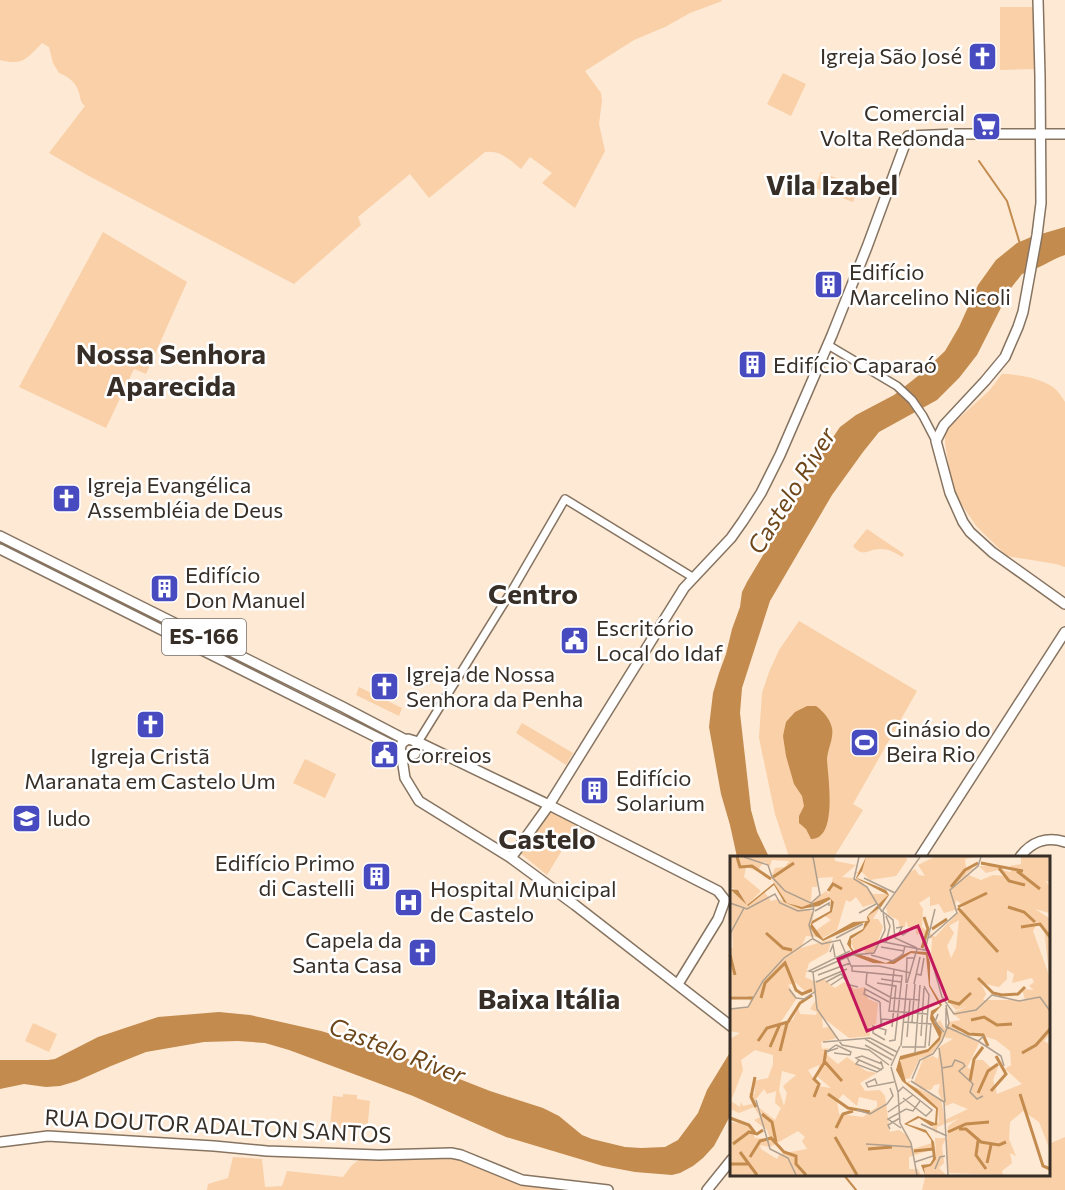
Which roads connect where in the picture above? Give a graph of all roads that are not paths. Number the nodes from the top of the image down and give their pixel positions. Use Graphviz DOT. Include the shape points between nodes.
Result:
graph roads {
  1 [pos="1038,0"];
  2 [pos="1041,134"];
  3 [pos="1065,134"];
  4 [pos="828,345"];
  5 [pos="936,441"];
  6 [pos="0,536"];
  7 [pos="0,549"];
  8 [pos="694,578"];
  9 [pos="1065,604"];
  10 [pos="1065,632"];
  11 [pos="343,707"];
  12 [pos="337,718"];
  13 [pos="406,740"];
  14 [pos="418,742"];
  15 [pos="400,750"];
  16 [pos="549,805"];
  17 [pos="1065,842"];
  18 [pos="921,856"];
  19 [pos="1021,856"];
  20 [pos="511,858"];
  21 [pos="678,984"];
  22 [pos="730,1024"];
  23 [pos="0,1142"];
  24 [pos="730,1161"];
  25 [pos="608,1190"];
  26 [pos="707,1190"];
  1 -- 2 [label="main road"];
  2 -- 3 [label="main road"];
  2 -- 4 [label="main road" via="908,136"];
  2 -- 5 [label="main road" via="1041,203 1018,327 1005,357 944,425"];
  4 -- 5 [label="street" via="912,400"];
  4 -- 8 [label="main road" via="761,493 737,530"];
  5 -- 9 [label="main road" via="950,493 970,532"];
  6 -- 11 [label="main road, ES-166"];
  7 -- 12 [label="main road, ES-166"];
  8 -- 14 [label="street" via="565,499"];
  8 -- 16 [label="main road" via="684,588"];
  10 -- 18 [label="main road"];
  11 -- 12 [label="main road"];
  11 -- 13 [label="main road, ES-166"];
  12 -- 15 [label="main road, ES-166"];
  13 -- 14 [label="main road"];
  13 -- 15 [label="main road"];
  14 -- 15 [label="main road" via="412,755"];
  14 -- 16 [label="main road"];
  15 -- 20 [label="main road" via="405,778 419,801"];
  16 -- 20 [label="main road"];
  16 -- 21 [label="main road" via="713,888 723,897 718,919"];
  17 -- 19 [label="main road" via="1036,843"];
  20 -- 21 [label="main road"];
  21 -- 22 [label="main road"];
  23 -- 25 [label="main road, RUA DOUTOR ADALTON SANTOS" via="48,1136 267,1151 451,1153 522,1179"];
  24 -- 26 [label="main road"];
}
